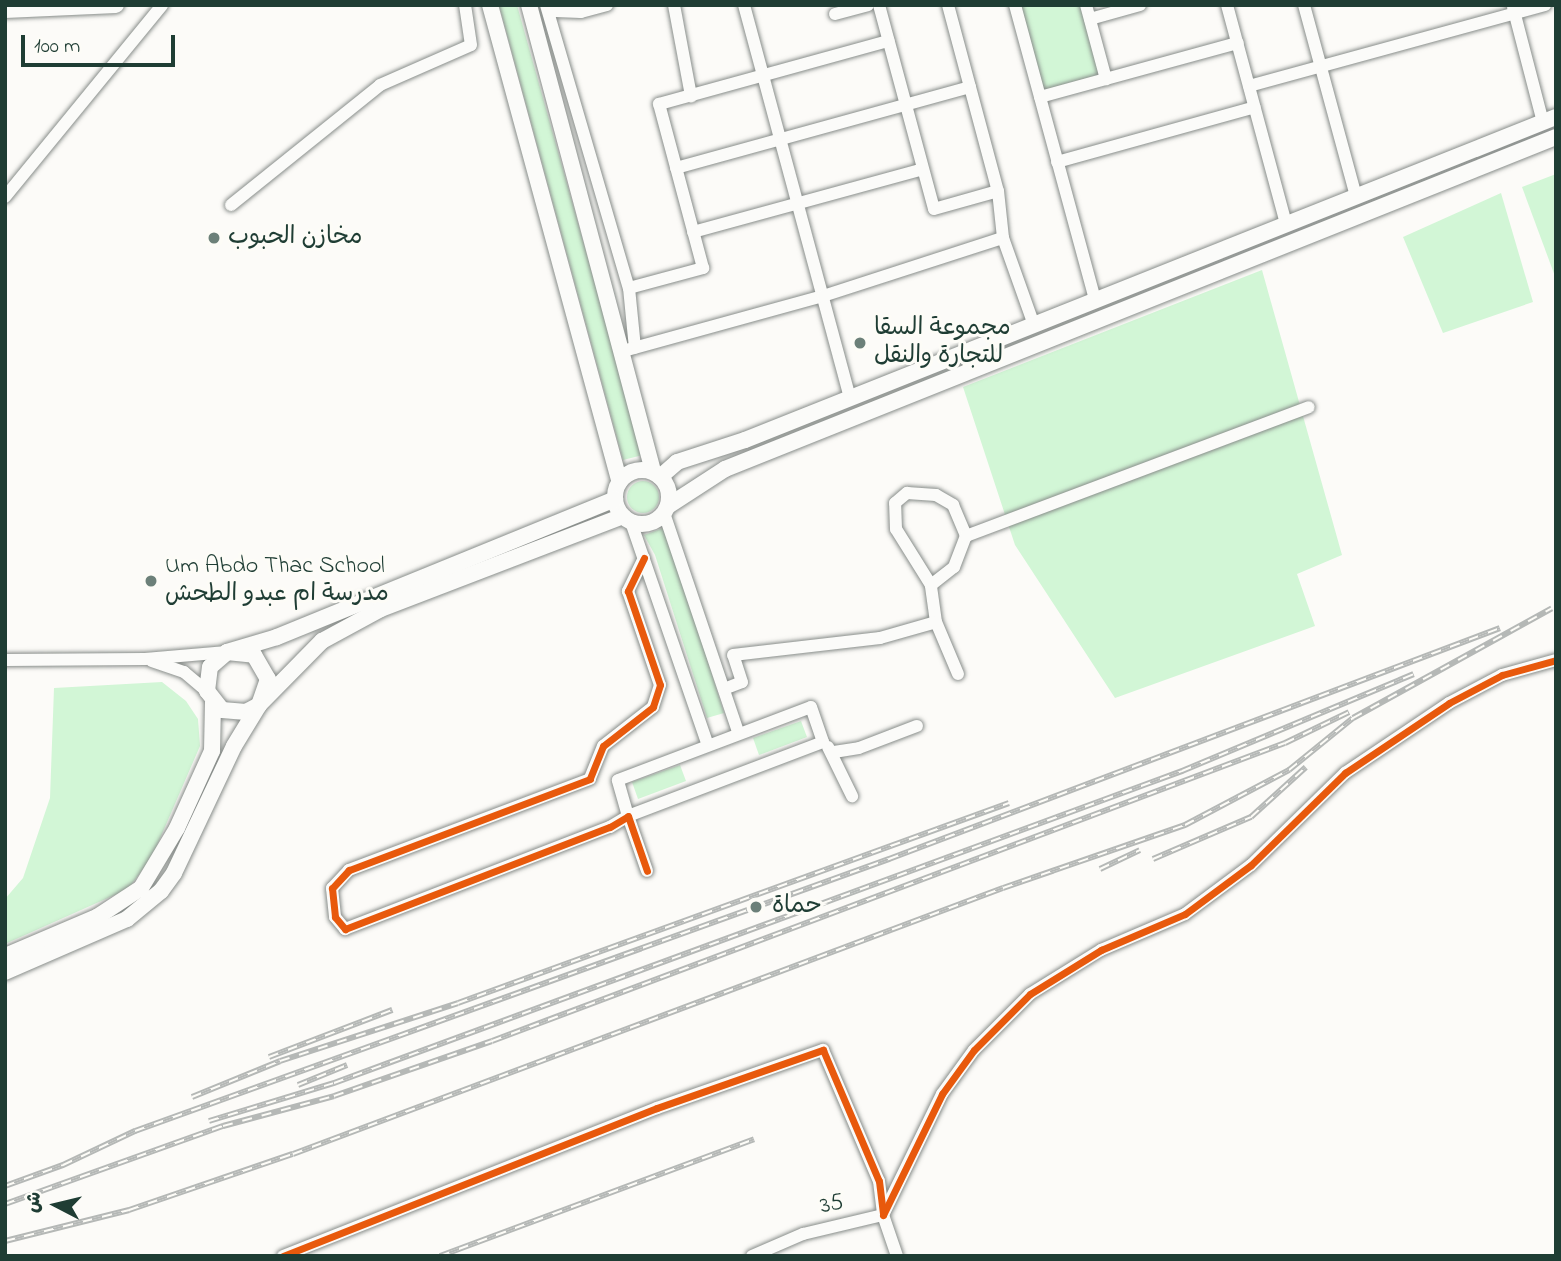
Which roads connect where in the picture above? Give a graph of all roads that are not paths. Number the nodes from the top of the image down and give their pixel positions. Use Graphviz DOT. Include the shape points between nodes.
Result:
graph roads {
  1 [pos="116,5"];
  2 [pos="162,5"];
  3 [pos="465,5"];
  4 [pos="490,5"];
  5 [pos="530,5"];
  6 [pos="548,5"];
  7 [pos="607,5"];
  8 [pos="674,5"];
  9 [pos="744,5"];
  10 [pos="868,5"];
  11 [pos="879,5"];
  12 [pos="948,5"];
  13 [pos="1015,5"];
  14 [pos="1086,5"];
  15 [pos="1140,5"];
  16 [pos="1227,5"];
  17 [pos="1304,5"];
  18 [pos="1545,5"];
  19 [pos="1513,9"];
  20 [pos="5,10"];
  21 [pos="835,14"];
  22 [pos="1090,19"];
  23 [pos="888,41"];
  24 [pos="1238,43"];
  25 [pos="1321,67"];
  26 [pos="763,75"];
  27 [pos="1106,79"];
  28 [pos="1249,86"];
  29 [pos="970,87"];
  30 [pos="691,96"];
  31 [pos="1040,97"];
  32 [pos="906,105"];
  33 [pos="1255,107"];
  34 [pos="1550,120"];
  35 [pos="1556,137"];
  36 [pos="780,139"];
  37 [pos="1057,162"];
  38 [pos="676,168"];
  39 [pos="923,169"];
  40 [pos="998,191"];
  41 [pos="5,197"];
  42 [pos="1356,197"];
  43 [pos="798,204"];
  44 [pos="230,205"];
  45 [pos="1286,224"];
  46 [pos="693,232"];
  47 [pos="1003,238"];
  48 [pos="629,288"];
  49 [pos="823,296"];
  50 [pos="1095,300"];
  51 [pos="1034,325"];
  52 [pos="629,350"];
  53 [pos="850,398"];
  54 [pos="1309,407"];
  55 [pos="647,442"];
  56 [pos="677,462"];
  57 [pos="657,475"];
  58 [pos="620,482"];
  59 [pos="615,499"];
  60 [pos="666,510"];
  61 [pos="627,519"];
  62 [pos="965,536"];
  63 [pos="644,558"];
  64 [pos="931,585"];
  65 [pos="936,622"];
  66 [pos="227,652"];
  67 [pos="145,659"];
  68 [pos="5,660"];
  69 [pos="1556,660"];
  70 [pos="958,674"];
  71 [pos="724,689"];
  72 [pos="210,696"];
  73 [pos="259,705"];
  74 [pos="917,726"];
  75 [pos="738,732"];
  76 [pos="823,742"];
  77 [pos="707,743"];
  78 [pos="834,752"];
  79 [pos="852,796"];
  80 [pos="628,816"];
  81 [pos="647,871"];
  82 [pos="5,956"];
  83 [pos="5,972"];
  84 [pos="883,1215"];
  85 [pos="283,1256"];
  86 [pos="752,1256"];
  87 [pos="897,1256"];
  1 -- 20 [label="main road"];
  2 -- 41 [label="street"];
  3 -- 44 [label="street" via="471,45 380,85"];
  4 -- 58 [label="main road"];
  5 -- 52 [label="main road"];
  6 -- 7 [label="street" via="580,12"];
  6 -- 48 [label="street"];
  8 -- 30 [label="street"];
  9 -- 26 [label="street"];
  10 -- 21 [label="street"];
  11 -- 23 [label="street"];
  12 -- 29 [label="street"];
  13 -- 31 [label="street"];
  14 -- 22 [label="street"];
  15 -- 22 [label="street"];
  16 -- 24 [label="street"];
  17 -- 25 [label="street"];
  18 -- 19 [label="street"];
  19 -- 25 [label="street"];
  19 -- 34 [label="street"];
  22 -- 27 [label="street"];
  23 -- 26 [label="street"];
  23 -- 32 [label="street"];
  24 -- 27 [label="street"];
  24 -- 28 [label="street"];
  25 -- 28 [label="street"];
  25 -- 42 [label="street"];
  26 -- 30 [label="street"];
  26 -- 36 [label="street"];
  27 -- 31 [label="street"];
  28 -- 33 [label="street"];
  29 -- 32 [label="street"];
  29 -- 40 [label="street"];
  30 -- 38 [label="street" via="659,104"];
  31 -- 37 [label="street"];
  32 -- 36 [label="street"];
  32 -- 39 [label="street"];
  33 -- 37 [label="street"];
  33 -- 45 [label="street"];
  34 -- 42 [label="main road"];
  35 -- 60 [label="main road" via="724,469"];
  36 -- 38 [label="street"];
  36 -- 43 [label="street"];
  37 -- 50 [label="street"];
  38 -- 46 [label="street"];
  39 -- 40 [label="street" via="934,209"];
  39 -- 43 [label="street"];
  40 -- 47 [label="street"];
  42 -- 45 [label="main road"];
  43 -- 46 [label="street"];
  43 -- 49 [label="street"];
  45 -- 50 [label="main road"];
  46 -- 48 [label="street" via="703,268"];
  47 -- 49 [label="street"];
  47 -- 51 [label="street"];
  48 -- 52 [label="street"];
  49 -- 52 [label="street"];
  49 -- 53 [label="street"];
  50 -- 51 [label="main road"];
  51 -- 53 [label="main road"];
  52 -- 55 [label="main road"];
  53 -- 56 [label="main road"];
  54 -- 62 [label="street"];
  55 -- 56 [label="main road"];
  55 -- 57 [label="main road"];
  56 -- 57 [label="main road"];
  57 -- 58 [label="main road" via="635,471"];
  57 -- 60 [label="main road" via="668,490"];
  58 -- 59 [label="main road"];
  59 -- 61 [label="main road"];
  59 -- 66 [label="main road" via="277,637"];
  60 -- 61 [label="main road" via="645,524"];
  60 -- 71 [label="street"];
  61 -- 63 [label="street"];
  61 -- 73 [label="main road" via="381,609 322,641"];
  62 -- 64 [label="street" via="954,567"];
  62 -- 64 [label="street" via="953,505 936,495 907,493 895,503 896,528"];
  63 -- 77 [label="street"];
  63 -- 80 [label="street" via="628,591 660,685 653,707 603,746 590,779 349,870 332,888 335,917 345,929 610,827"];
  64 -- 65 [label="street"];
  65 -- 70 [label="street"];
  65 -- 71 [label="street" via="880,638 733,655 741,682"];
  66 -- 67 [label="street"];
  66 -- 72 [label="main road" via="210,667"];
  66 -- 73 [label="main road" via="244,651 264,665 267,691"];
  67 -- 68 [label="street"];
  67 -- 72 [label="street" via="184,672"];
  69 -- 84 [label="street" via="1502,675 1449,703 1345,773 1251,865 1185,914 1101,950 1030,994 974,1049 942,1094"];
  71 -- 75 [label="street"];
  72 -- 73 [label="main road" via="233,713"];
  72 -- 82 [label="main road" via="212,751 177,828 141,888 97,917"];
  73 -- 83 [label="main road" via="234,746 174,873 160,891 127,919"];
  74 -- 78 [label="street" via="859,748"];
  75 -- 76 [label="street" via="811,707"];
  75 -- 77 [label="street"];
  76 -- 78 [label="street"];
  76 -- 80 [label="street"];
  77 -- 80 [label="street" via="618,780"];
  78 -- 79 [label="street"];
  80 -- 81 [label="street"];
  84 -- 85 [label="street" via="878,1181 823,1050 657,1108"];
  84 -- 86 [label="street, 35" via="803,1234"];
  84 -- 87 [label="street, 35"];
}
